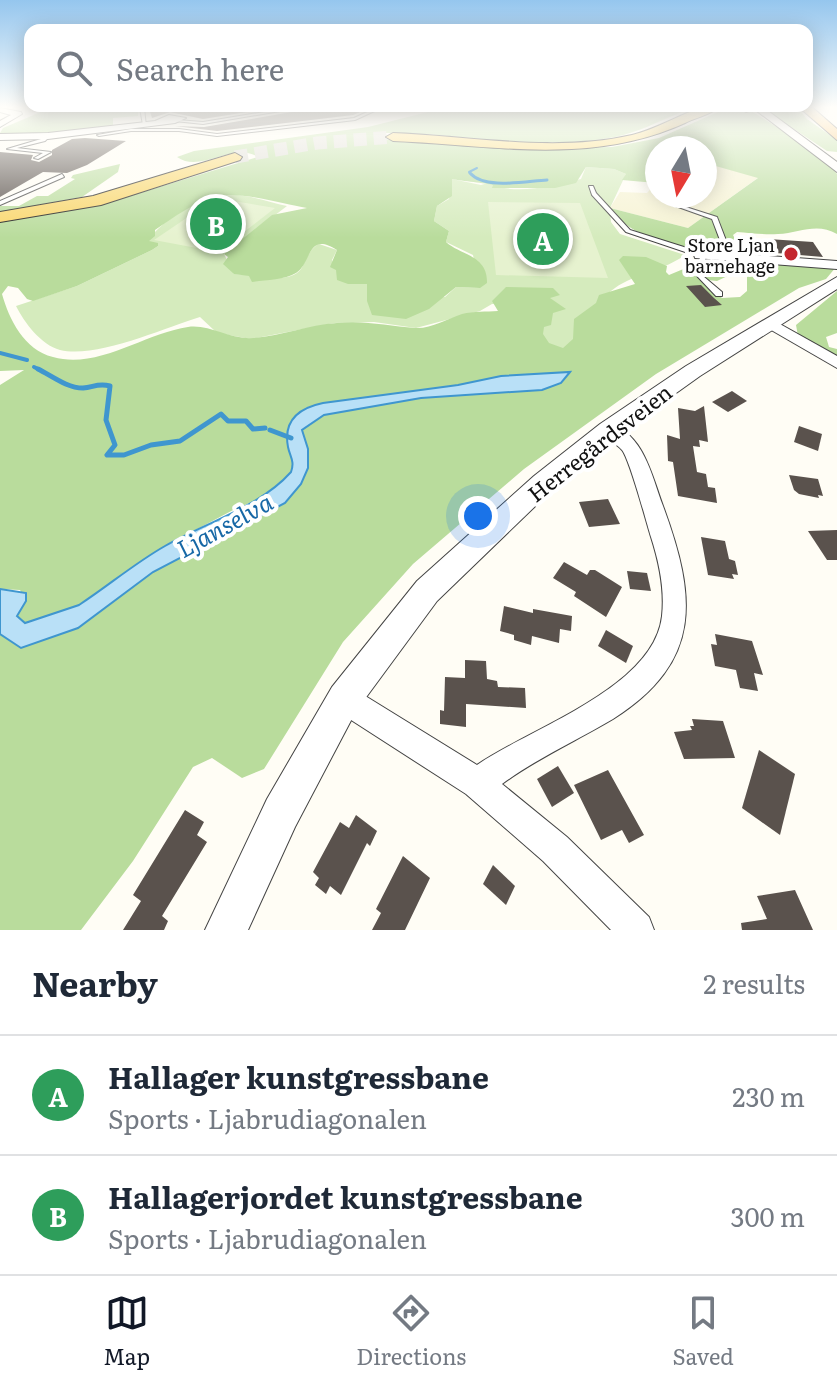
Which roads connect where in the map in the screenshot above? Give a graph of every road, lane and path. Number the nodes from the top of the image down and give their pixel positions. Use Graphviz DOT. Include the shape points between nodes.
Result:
graph roads {
  1 [pos="41,151"];
  2 [pos="818,151"];
  3 [pos="235,157"];
  4 [pos="36,158"];
  5 [pos="837,168"];
  6 [pos="62,176"];
  7 [pos="591,187"];
  8 [pos="0,203"];
  9 [pos="686,208"];
  10 [pos="0,217"];
  11 [pos="702,255"];
  12 [pos="729,256"];
  13 [pos="837,265"];
  14 [pos="837,282"];
  15 [pos="719,294"];
  16 [pos="771,324"];
  17 [pos="837,363"];
  18 [pos="608,430"];
  19 [pos="344,699"];
  20 [pos="477,783"];
  21 [pos="226,930"];
  22 [pos="636,930"];
  1 -- 4 [label="lane" via="49,152"];
  2 -- 5 [label="street"];
  3 -- 10 [label="main road" via="95,201"];
  6 -- 8 [label="lane"];
  7 -- 11 [label="lane" via="628,231"];
  9 -- 12 [label="lane" via="715,218"];
  11 -- 12 [label="street"];
  11 -- 15 [label="lane" via="700,276"];
  12 -- 13 [label="street"];
  14 -- 16 [label="street, Herregårdsveien"];
  16 -- 17 [label="street"];
  16 -- 18 [label="street, Herregårdsveien"];
  18 -- 19 [label="street, Herregårdsveien" via="447,571"];
  18 -- 20 [label="street" via="634,454 663,541 676,601 671,637 650,672 624,696"];
  19 -- 20 [label="street"];
  19 -- 21 [label="street, Herregårdsveien" via="281,813"];
  20 -- 22 [label="street" via="555,849"];
}
